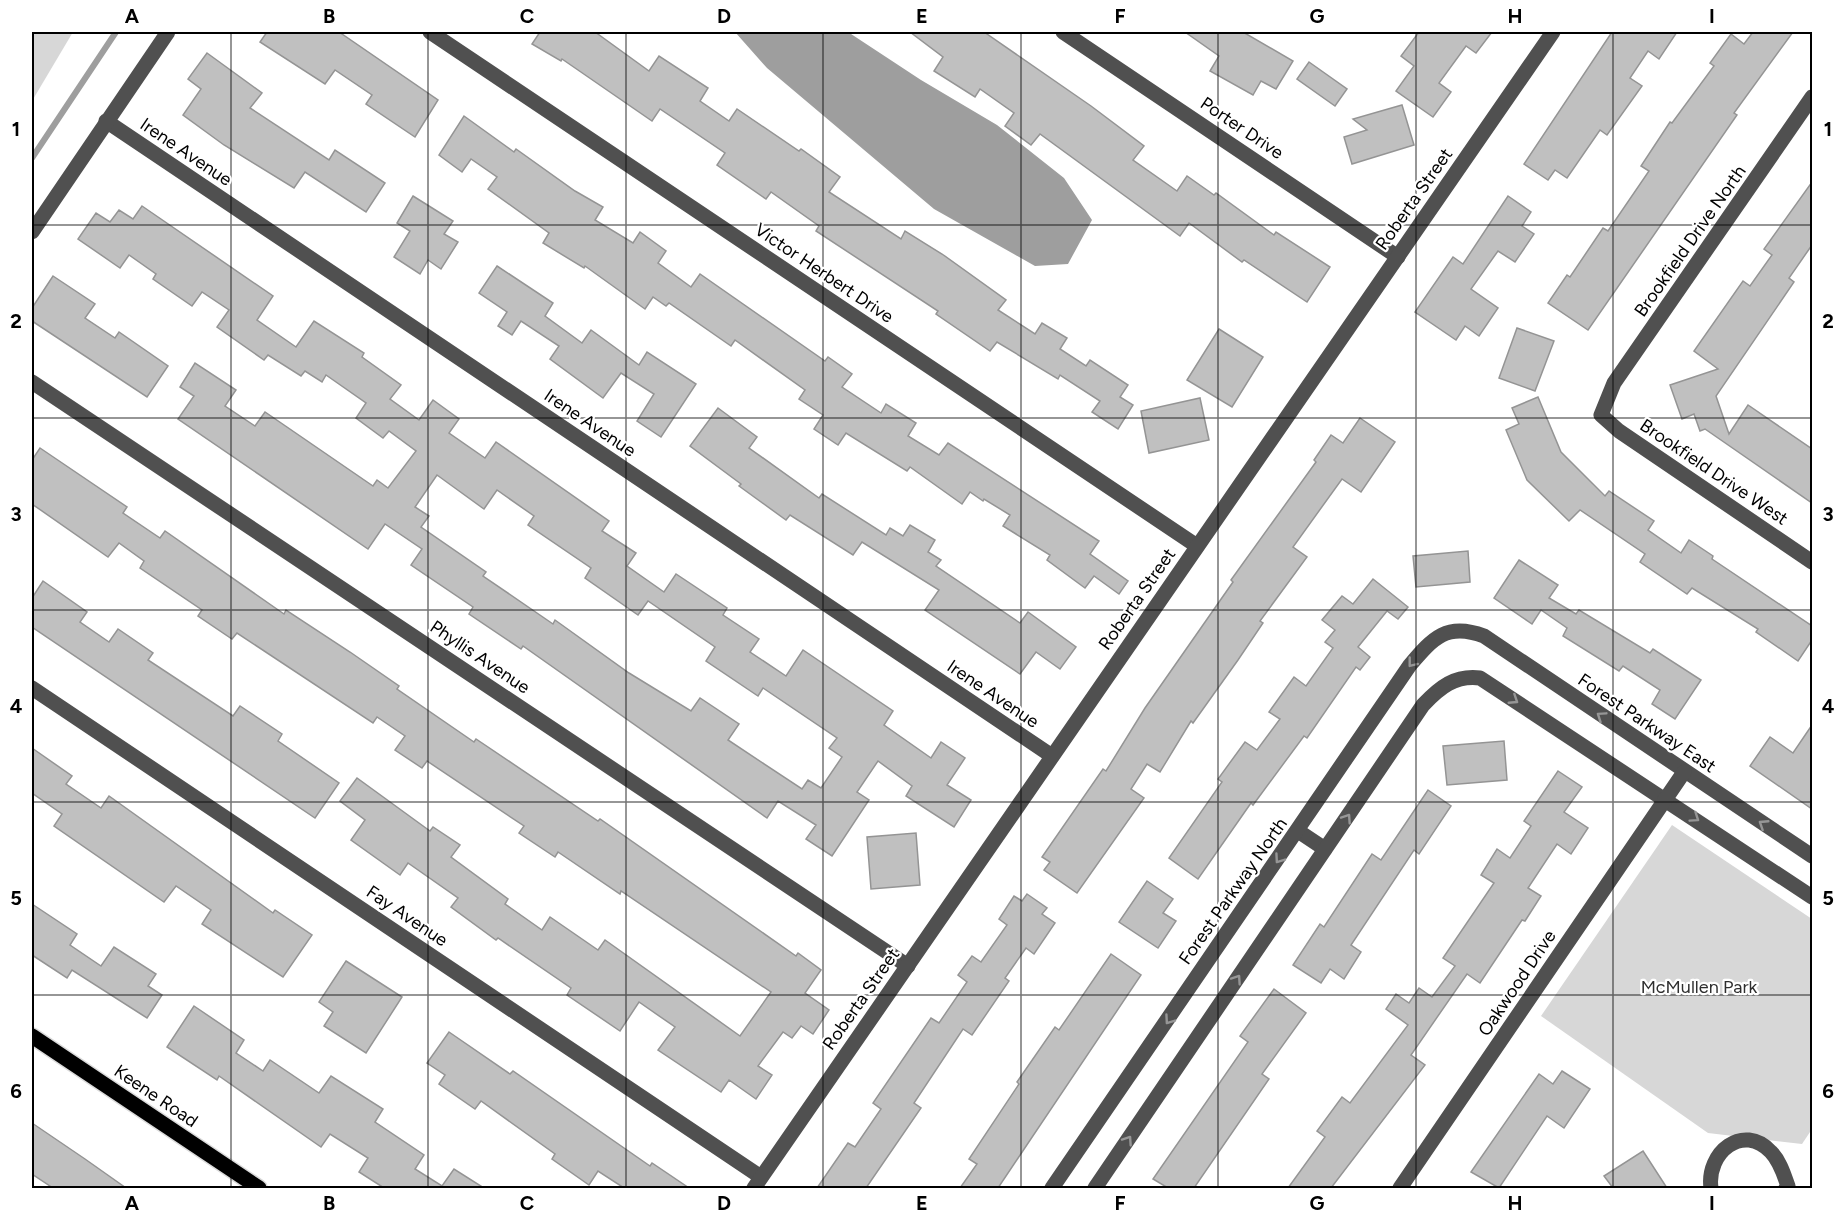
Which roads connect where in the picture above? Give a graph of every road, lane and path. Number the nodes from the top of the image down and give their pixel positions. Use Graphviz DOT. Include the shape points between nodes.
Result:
graph roads {
  1 [pos="168,32"];
  2 [pos="430,32"];
  3 [pos="1063,32"];
  4 [pos="1553,32"];
  5 [pos="1812,97"];
  6 [pos="106,121"];
  7 [pos="32,232"];
  8 [pos="1398,257"];
  9 [pos="32,382"];
  10 [pos="1604,409"];
  11 [pos="1197,546"];
  12 [pos="1812,562"];
  13 [pos="1458,630"];
  14 [pos="32,688"];
  15 [pos="1052,756"];
  16 [pos="1684,772"];
  17 [pos="1666,799"];
  18 [pos="1298,831"];
  19 [pos="1325,849"];
  20 [pos="1812,856"];
  21 [pos="1812,897"];
  22 [pos="908,966"];
  23 [pos="32,1036"];
  24 [pos="758,1183"];
  25 [pos="260,1188"];
  26 [pos="1052,1188"];
  27 [pos="1095,1188"];
  28 [pos="1400,1188"];
  29 [pos="1711,1188"];
  30 [pos="1789,1188"];
  1 -- 6 [label="street"];
  2 -- 11 [label="street, Victor Herbert Drive"];
  3 -- 8 [label="street, Porter Drive"];
  4 -- 8 [label="street, Roberta Street"];
  5 -- 10 [label="street, Brookfield Drive North" via="1614,384"];
  6 -- 7 [label="street"];
  6 -- 15 [label="street, Irene Avenue"];
  8 -- 11 [label="street, Roberta Street"];
  9 -- 22 [label="street, Phyllis Avenue"];
  10 -- 12 [label="street, Brookfield Drive West" via="1601,415 1619,431"];
  11 -- 15 [label="street, Roberta Street"];
  16 -- 13 [label="street, Forest Parkway East, one-way" via="1484,636"];
  13 -- 18 [label="street, Forest Parkway North, one-way" via="1429,643 1410,665"];
  14 -- 24 [label="street, Fay Avenue"];
  15 -- 22 [label="street, Roberta Street"];
  16 -- 17 [label="street, Oakwood Drive"];
  20 -- 16 [label="street, Forest Parkway East, one-way"];
  19 -- 17 [label="street, one-way" via="1423,705 1437,690 1462,676 1480,678"];
  17 -- 21 [label="street, one-way"];
  17 -- 28 [label="street, Oakwood Drive"];
  18 -- 19 [label="street"];
  18 -- 26 [label="street, Forest Parkway North, one-way"];
  27 -- 19 [label="street, one-way"];
  22 -- 24 [label="street, Roberta Street"];
  23 -- 25 [label="main road, Keene Road"];
  29 -- 30 [label="street" via="1712,1165 1718,1155 1726,1146 1750,1142 1771,1152"];
}
